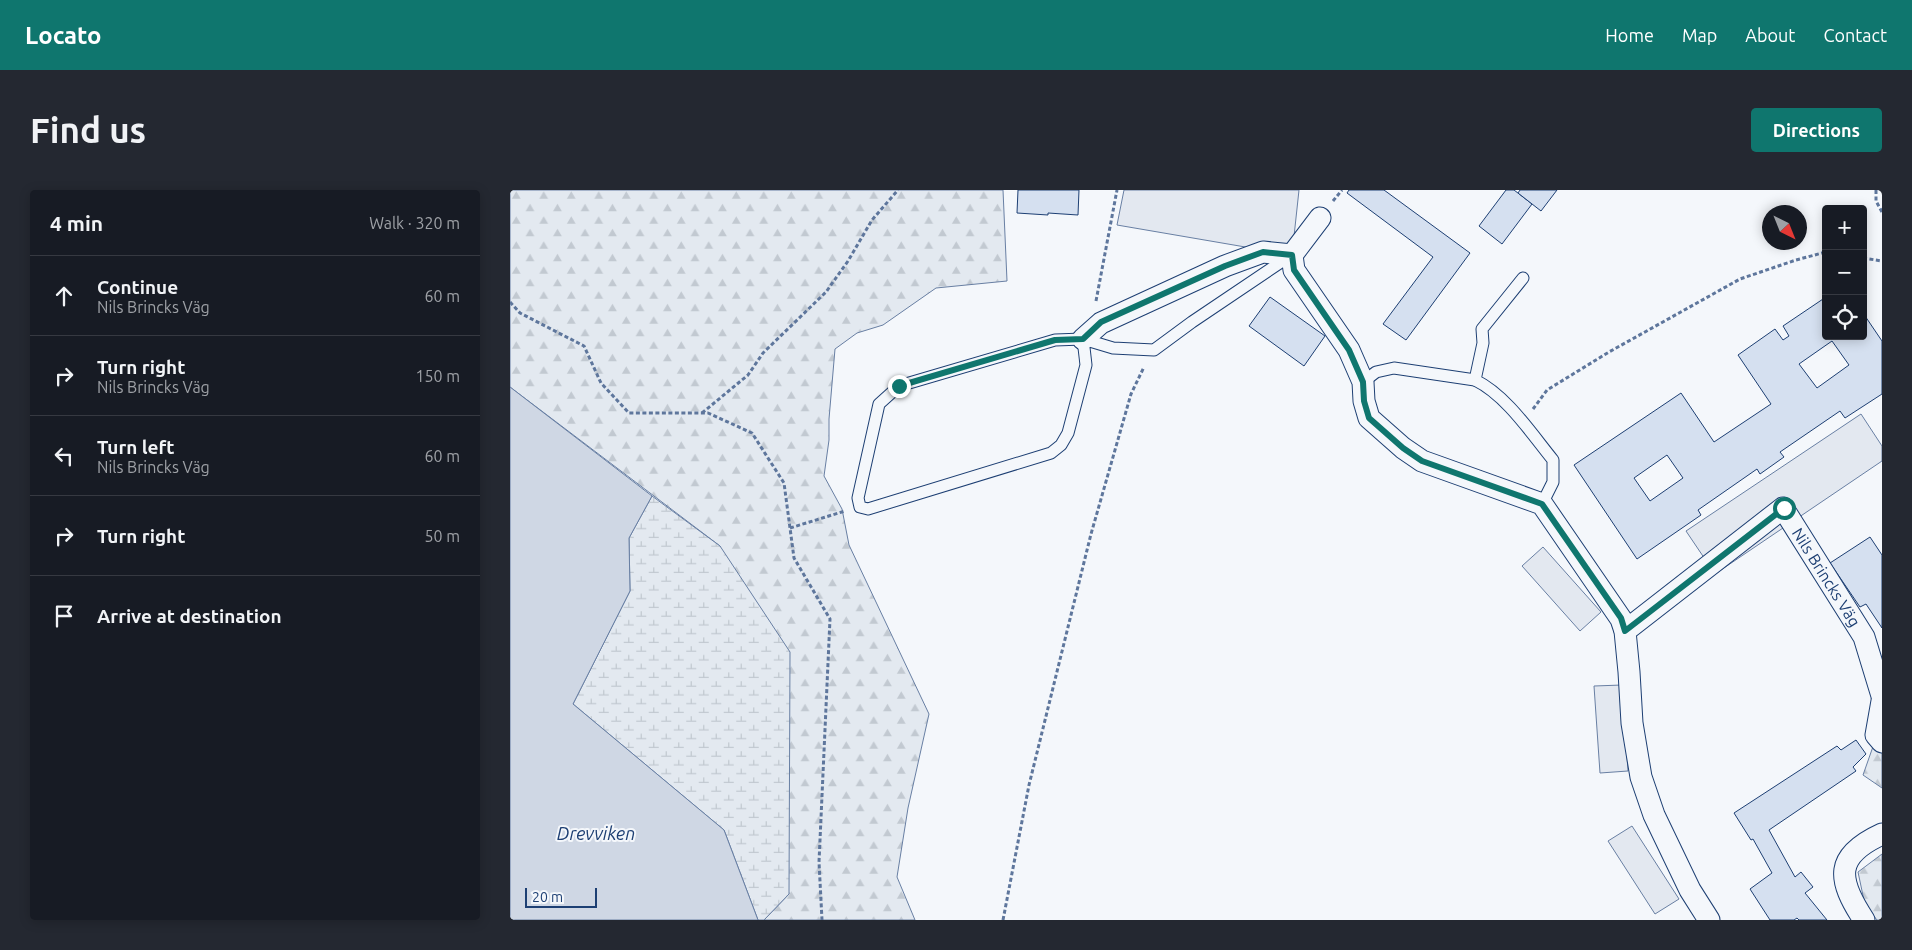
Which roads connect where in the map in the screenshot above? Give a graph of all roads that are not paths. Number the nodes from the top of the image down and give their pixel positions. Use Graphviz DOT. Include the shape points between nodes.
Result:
graph roads {
  1 [pos="1320,218"];
  2 [pos="1292,255"];
  3 [pos="1523,278"];
  4 [pos="1083,339"];
  5 [pos="1475,380"];
  6 [pos="1363,382"];
  7 [pos="1542,504"];
  8 [pos="1625,631"];
  9 [pos="1882,696"];
  10 [pos="1882,701"];
  11 [pos="1879,739"];
  12 [pos="1882,834"];
  13 [pos="1709,920"];
  14 [pos="1864,920"];
  1 -- 2 [label="street"];
  2 -- 4 [label="street" via="1263,252 1225,266 1101,322"];
  2 -- 4 [label="lane" via="1154,350 1113,348"];
  2 -- 6 [label="street" via="1294,270 1349,350"];
  3 -- 5 [label="lane" via="1482,328 1483,343"];
  4 -- 4 [label="lane" via="1055,340 899,386 879,404 858,498 860,507 868,509 1051,453 1061,445 1068,432 1086,365"];
  5 -- 6 [label="lane" via="1394,368 1376,372"];
  5 -- 7 [label="lane" via="1489,386 1553,460 1553,482"];
  6 -- 7 [label="street" via="1369,418 1422,461"];
  7 -- 8 [label="street" via="1621,618"];
  8 -- 9 [label="street, Nils Brincks Väg" via="1784,508 1864,637"];
  8 -- 13 [label="street" via="1632,723 1641,777 1654,815 1690,890"];
  10 -- 11 [label="street"];
  12 -- 14 [label="street" via="1864,842 1846,861 1843,873 1853,903"];
}
